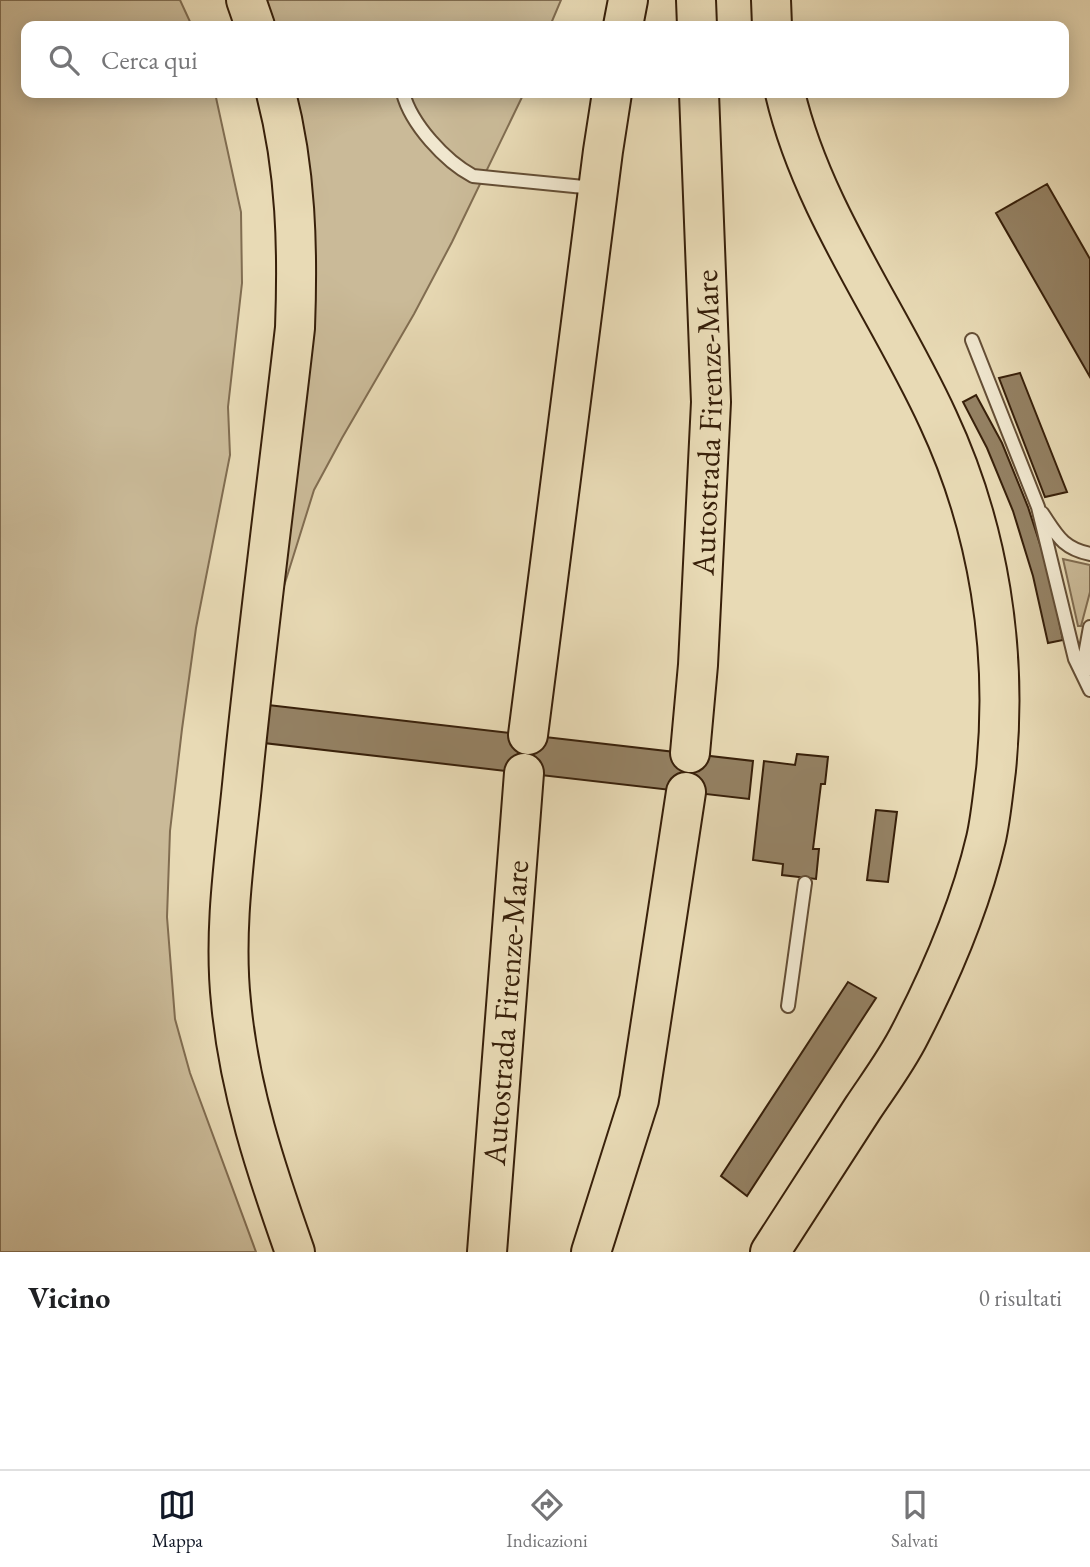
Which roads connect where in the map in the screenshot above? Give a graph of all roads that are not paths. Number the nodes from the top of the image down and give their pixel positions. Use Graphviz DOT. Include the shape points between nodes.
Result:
graph roads {
  1 [pos="246,0"];
  2 [pos="615,0"];
  3 [pos="628,0"];
  4 [pos="696,0"];
  5 [pos="771,0"];
  6 [pos="253,21"];
  7 [pos="613,21"];
  8 [pos="624,21"];
  9 [pos="697,21"];
  10 [pos="772,21"];
  11 [pos="277,98"];
  12 [pos="405,98"];
  13 [pos="609,98"];
  14 [pos="699,98"];
  15 [pos="786,98"];
  16 [pos="598,189"];
  17 [pos="972,340"];
  18 [pos="1038,507"];
  19 [pos="1090,554"];
  20 [pos="1090,627"];
  21 [pos="1088,686"];
  22 [pos="528,734"];
  23 [pos="690,753"];
  24 [pos="524,773"];
  25 [pos="686,792"];
  26 [pos="805,883"];
  27 [pos="788,1006"];
  28 [pos="295,1252"];
  29 [pos="487,1252"];
  30 [pos="591,1252"];
  31 [pos="770,1252"];
  1 -- 6 [label="highway"];
  2 -- 7 [label="highway"];
  3 -- 8 [label="highway"];
  4 -- 9 [label="highway"];
  5 -- 10 [label="highway"];
  11 -- 28 [label="highway" via="295,208 295,328 233,871 230,1000 241,1076 257,1139"];
  12 -- 16 [label="lane" via="413,120 457,167 473,176"];
  13 -- 16 [label="highway"];
  14 -- 23 [label="highway, Autostrada Firenze-Mare" via="710,402"];
  15 -- 31 [label="highway" via="812,173 939,420 963,482 982,545 999,647 1000,694 986,838 956,937 908,1038"];
  16 -- 22 [label="highway"];
  17 -- 18 [label="lane"];
  18 -- 19 [label="lane" via="1062,542"];
  18 -- 21 [label="lane" via="1075,659"];
  20 -- 21 [label="lane" via="1084,660"];
  24 -- 29 [label="highway, Autostrada Firenze-Mare"];
  25 -- 30 [label="highway" via="639,1100"];
  26 -- 27 [label="lane"];
}
